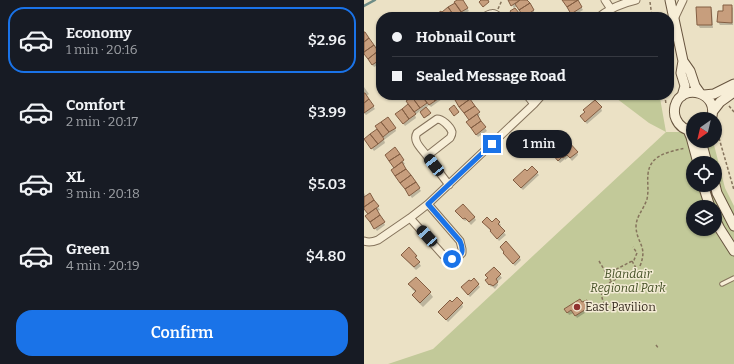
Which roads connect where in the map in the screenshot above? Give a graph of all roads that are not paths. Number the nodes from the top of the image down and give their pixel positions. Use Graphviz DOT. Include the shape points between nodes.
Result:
graph roads {
  1 [pos="605,0"];
  2 [pos="636,0"];
  3 [pos="670,0"];
  4 [pos="683,0"];
  5 [pos="611,9"];
  6 [pos="606,12"];
  7 [pos="671,12"];
  8 [pos="674,16"];
  9 [pos="674,31"];
  10 [pos="683,60"];
  11 [pos="734,84"];
  12 [pos="734,92"];
  13 [pos="702,94"];
  14 [pos="682,96"];
  15 [pos="531,100"];
  16 [pos="538,100"];
  17 [pos="534,104"];
  18 [pos="712,112"];
  19 [pos="714,112"];
  20 [pos="686,128"];
  21 [pos="427,156"];
  22 [pos="449,185"];
  23 [pos="717,192"];
  24 [pos="428,204"];
  25 [pos="410,218"];
  26 [pos="734,226"];
  27 [pos="722,232"];
  28 [pos="364,241"];
  29 [pos="734,251"];
  30 [pos="734,278"];
  31 [pos="722,284"];
  1 -- 5 [label="street"];
  2 -- 5 [label="street"];
  3 -- 7 [label="street"];
  4 -- 8 [label="street"];
  5 -- 6 [label="street"];
  9 -- 10 [label="street"];
  10 -- 13 [label="street" via="695,86"];
  10 -- 14 [label="street" via="685,86"];
  11 -- 13 [label="street" via="714,94"];
  12 -- 19 [label="street" via="720,102"];
  13 -- 14 [label="street" via="689,92"];
  13 -- 18 [label="street" via="710,102"];
  14 -- 20 [label="street" via="675,104 674,110 677,122"];
  15 -- 17 [label="street"];
  16 -- 17 [label="street"];
  17 -- 22 [label="street"];
  21 -- 21 [label="street" via="452,136 444,121 437,119 414,138"];
  21 -- 22 [label="street"];
  22 -- 24 [label="street"];
  23 -- 26 [label="street"];
  24 -- 25 [label="street"];
  24 -- 25 [label="street" via="460,241 462,253 459,256 452,259 443,255"];
  25 -- 28 [label="street" via="378,240"];
  27 -- 29 [label="street"];
  30 -- 31 [label="lane"];
}
